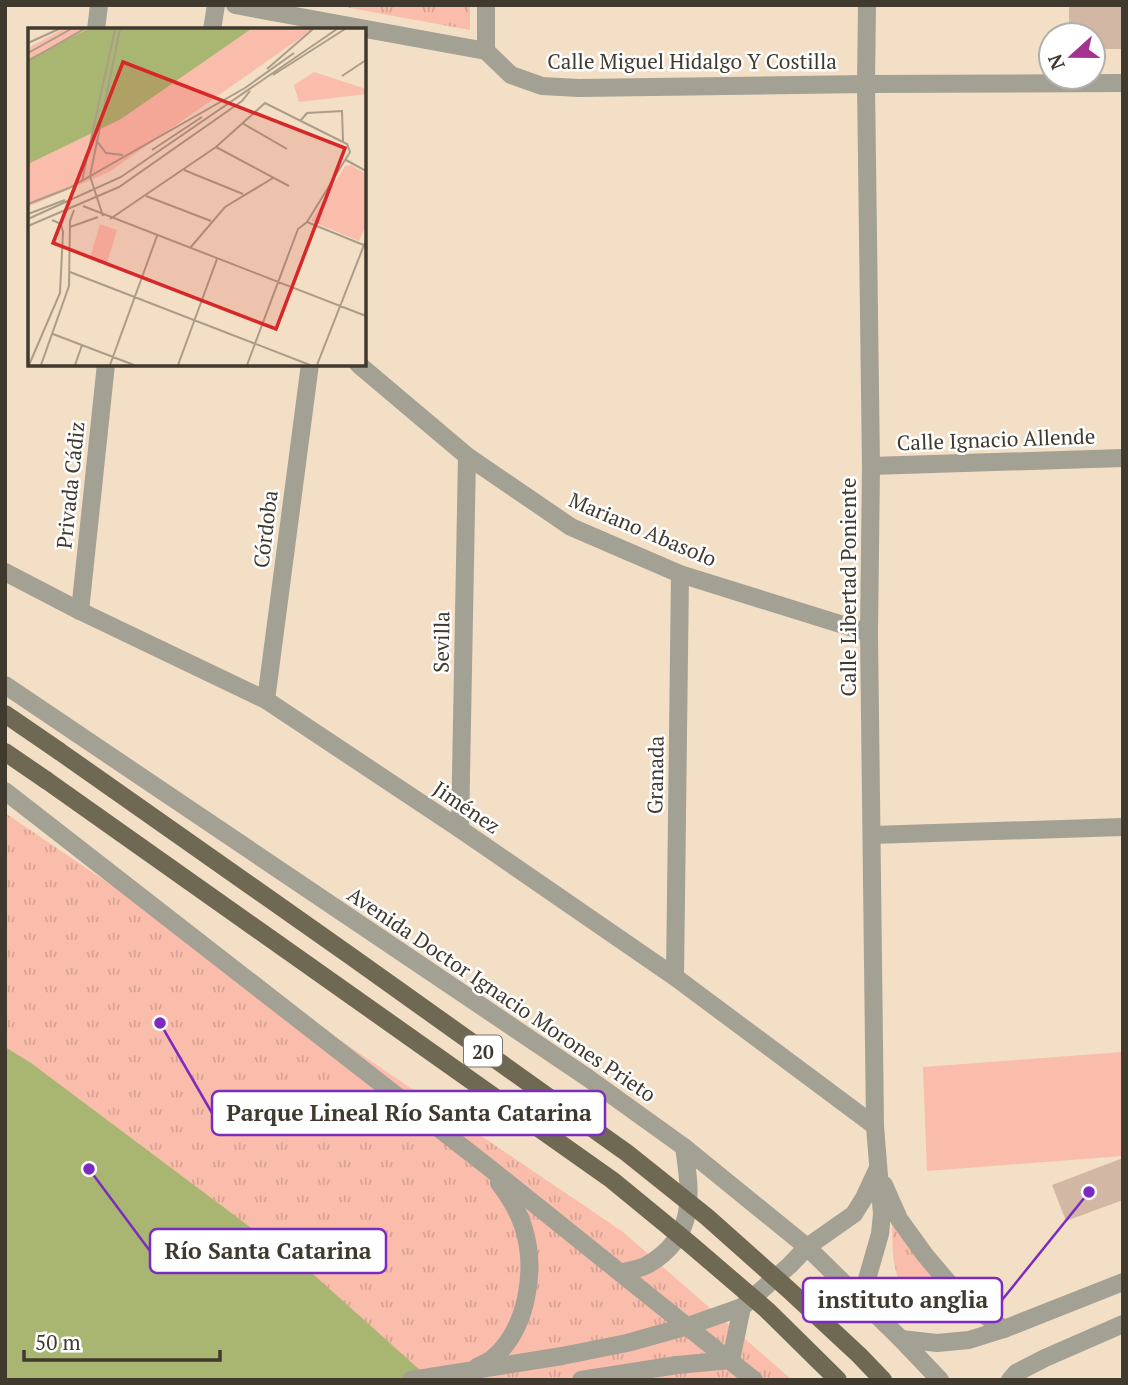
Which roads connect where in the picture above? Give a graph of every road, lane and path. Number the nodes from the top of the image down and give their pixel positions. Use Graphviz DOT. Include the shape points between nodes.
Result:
graph roads {
  1 [pos="99,5"];
  2 [pos="216,5"];
  3 [pos="235,5"];
  4 [pos="486,5"];
  5 [pos="867,5"];
  6 [pos="96,28"];
  7 [pos="212,28"];
  8 [pos="360,28"];
  9 [pos="366,29"];
  10 [pos="486,51"];
  11 [pos="1123,83"];
  12 [pos="866,84"];
  13 [pos="106,366"];
  14 [pos="310,366"];
  15 [pos="360,366"];
  16 [pos="467,456"];
  17 [pos="1123,458"];
  18 [pos="871,466"];
  19 [pos="5,572"];
  20 [pos="680,574"];
  21 [pos="80,611"];
  22 [pos="869,633"];
  23 [pos="5,685"];
  24 [pos="266,700"];
  25 [pos="5,714"];
  26 [pos="5,752"];
  27 [pos="5,791"];
  28 [pos="1123,827"];
  29 [pos="460,829"];
  30 [pos="872,835"];
  31 [pos="675,977"];
  32 [pos="875,1126"];
  33 [pos="684,1147"];
  34 [pos="486,1166"];
  35 [pos="877,1169"];
  36 [pos="807,1247"];
  37 [pos="621,1273"];
  38 [pos="1123,1282"];
  39 [pos="861,1300"];
  40 [pos="742,1307"];
  41 [pos="1123,1324"];
  42 [pos="688,1326"];
  43 [pos="1004,1329"];
  44 [pos="901,1339"];
  45 [pos="731,1360"];
  46 [pos="473,1369"];
  47 [pos="411,1380"];
  48 [pos="581,1380"];
  49 [pos="754,1380"];
  50 [pos="838,1380"];
  51 [pos="883,1380"];
  52 [pos="940,1380"];
  53 [pos="1010,1380"];
  1 -- 6 [label="street"];
  2 -- 7 [label="street"];
  3 -- 8 [label="street"];
  4 -- 10 [label="street"];
  5 -- 12 [label="street, Calle Libertad Poniente"];
  9 -- 10 [label="street"];
  10 -- 12 [label="street, Calle Miguel Hidalgo Y Costilla" via="511,75 542,86"];
  11 -- 12 [label="street, Calle Miguel Hidalgo Y Costilla"];
  12 -- 18 [label="street, Calle Libertad Poniente"];
  13 -- 21 [label="street, Privada Cádiz"];
  14 -- 24 [label="street, Córdoba"];
  15 -- 16 [label="street, Mariano Abasolo"];
  16 -- 20 [label="street, Mariano Abasolo" via="571,527"];
  16 -- 29 [label="street, Sevilla"];
  17 -- 18 [label="street, Calle Ignacio Allende"];
  18 -- 22 [label="street, Calle Libertad Poniente"];
  19 -- 21 [label="street, Jiménez"];
  20 -- 22 [label="street, Mariano Abasolo"];
  20 -- 31 [label="street, Granada"];
  21 -- 24 [label="street, Jiménez"];
  22 -- 30 [label="street, Calle Libertad Poniente"];
  23 -- 33 [label="street, Avenida Doctor Ignacio Morones Prieto / 20"];
  24 -- 29 [label="street, Jiménez"];
  25 -- 51 [label="main road, 20, bridge" via="627,1153 717,1226"];
  26 -- 50 [label="main road, 20, bridge" via="612,1180 767,1310"];
  27 -- 34 [label="street"];
  28 -- 30 [label="street"];
  29 -- 31 [label="street, Jiménez"];
  30 -- 32 [label="street, Calle Libertad Poniente"];
  31 -- 32 [label="street, Jiménez"];
  32 -- 35 [label="street, Calle Libertad Poniente"];
  33 -- 36 [label="street, Avenida Doctor Ignacio Morones Prieto / 20"];
  33 -- 37 [label="street" via="690,1206 682,1231 646,1266"];
  34 -- 37 [label="street"];
  34 -- 46 [label="street" via="523,1224 530,1265 527,1296 517,1326 492,1359"];
  35 -- 36 [label="street, Calle Libertad Poniente" via="854,1214"];
  35 -- 39 [label="street, Calle Libertad Poniente" via="881,1224"];
  35 -- 43 [label="street" via="900,1219 925,1255 974,1308"];
  36 -- 39 [label="street, Avenida Doctor Ignacio Morones Prieto / 20"];
  36 -- 40 [label="street, Calle Libertad Poniente"];
  37 -- 42 [label="street"];
  38 -- 43 [label="street"];
  39 -- 44 [label="street, Avenida Doctor Ignacio Morones Prieto / 20"];
  40 -- 42 [label="street"];
  40 -- 45 [label="street"];
  41 -- 53 [label="street" via="1045,1358"];
  42 -- 45 [label="street"];
  42 -- 46 [label="street" via="562,1356"];
  43 -- 44 [label="street" via="969,1340"];
  44 -- 52 [label="street, Avenida Doctor Ignacio Morones Prieto / 20"];
  45 -- 48 [label="street"];
  45 -- 49 [label="street"];
  46 -- 47 [label="street"];
}
